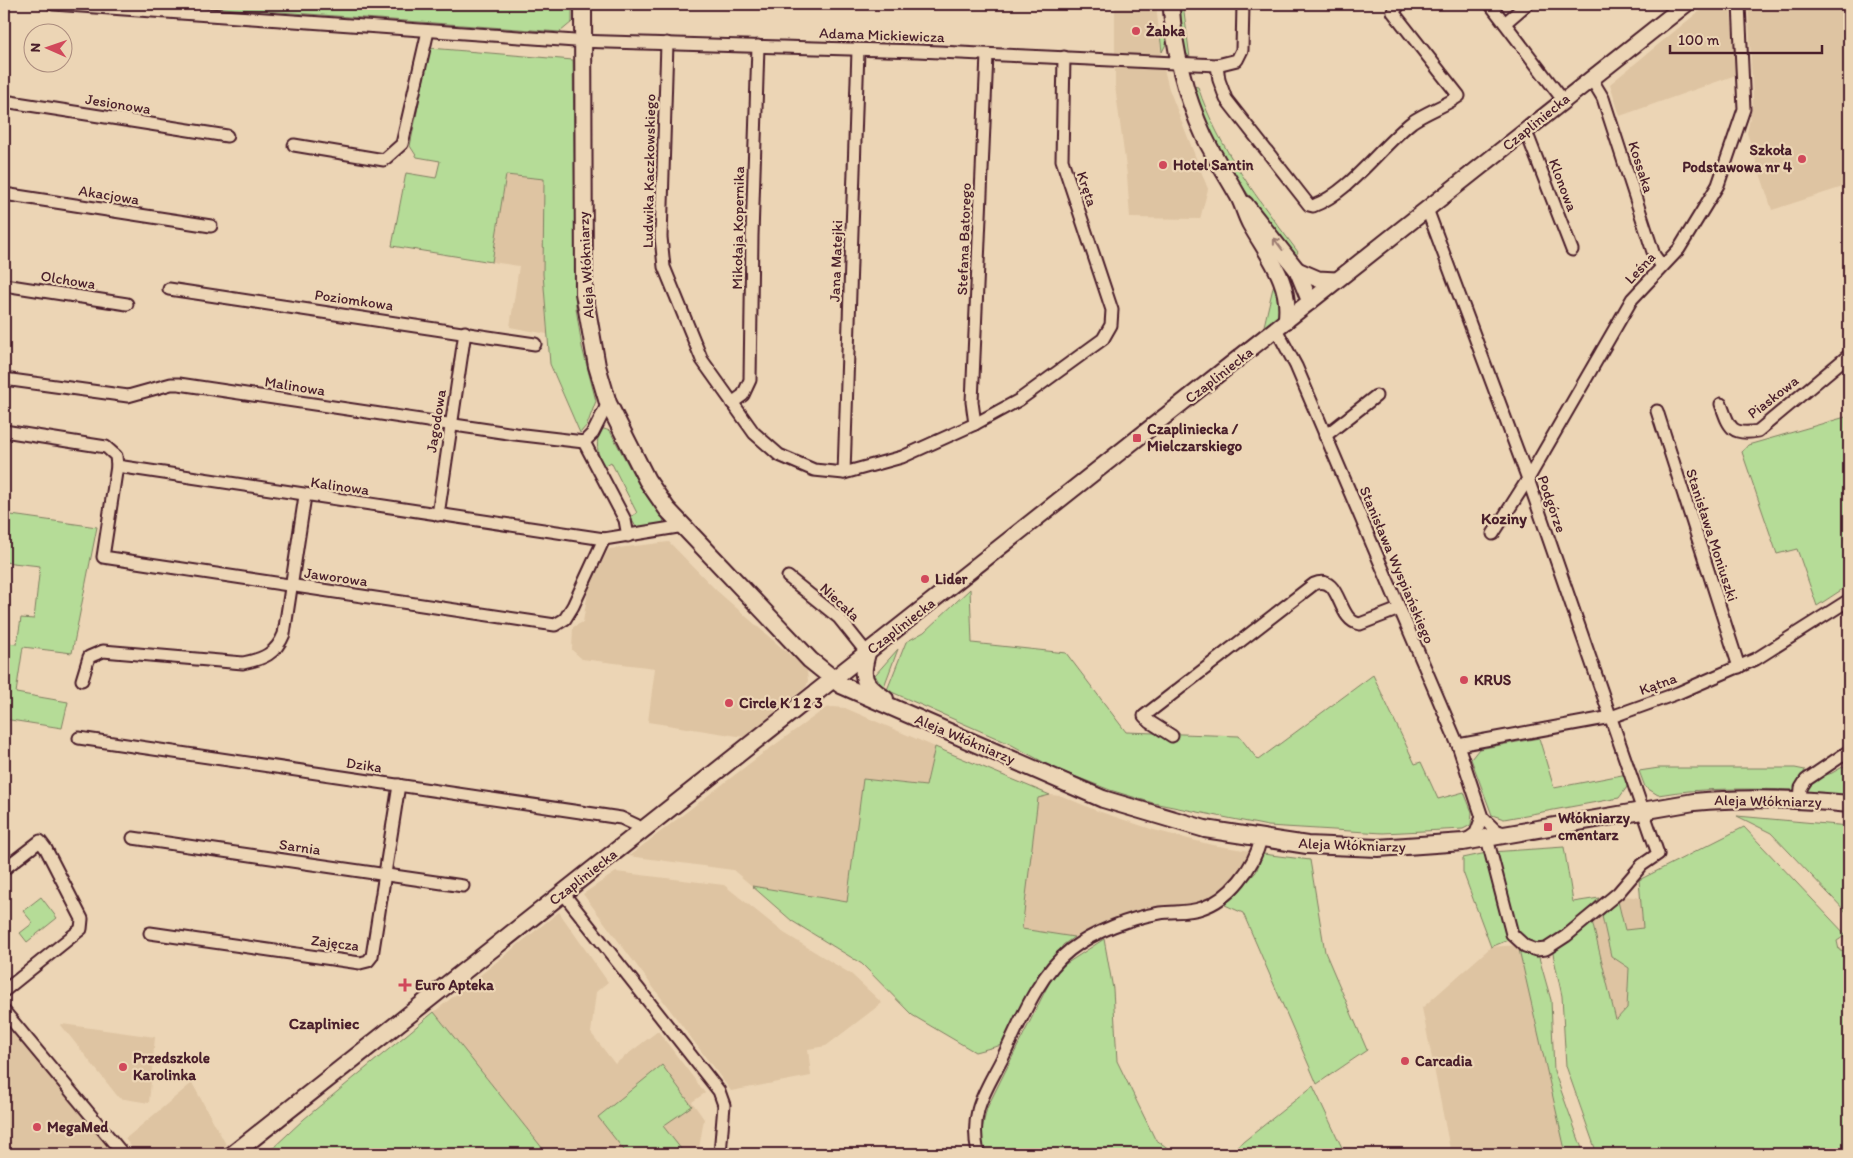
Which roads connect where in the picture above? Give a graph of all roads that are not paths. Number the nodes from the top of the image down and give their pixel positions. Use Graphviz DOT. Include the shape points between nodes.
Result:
graph roads {
  1 [pos="54,4"];
  2 [pos="584,4"];
  3 [pos="1171,4"];
  4 [pos="1243,4"];
  5 [pos="1400,4"];
  6 [pos="1490,4"];
  7 [pos="1527,4"];
  8 [pos="1686,4"];
  9 [pos="1739,4"];
  10 [pos="1505,23"];
  11 [pos="428,31"];
  12 [pos="584,41"];
  13 [pos="667,43"];
  14 [pos="758,46"];
  15 [pos="858,50"];
  16 [pos="987,55"];
  17 [pos="1064,57"];
  18 [pos="1179,62"];
  19 [pos="1217,64"];
  20 [pos="1591,78"];
  21 [pos="1563,100"];
  22 [pos="4,101"];
  23 [pos="1523,132"];
  24 [pos="227,136"];
  25 [pos="294,145"];
  26 [pos="4,194"];
  27 [pos="1239,197"];
  28 [pos="1427,209"];
  29 [pos="210,226"];
  30 [pos="1572,250"];
  31 [pos="1662,266"];
  32 [pos="1297,270"];
  33 [pos="1284,280"];
  34 [pos="1336,280"];
  35 [pos="4,285"];
  36 [pos="169,289"];
  37 [pos="1310,302"];
  38 [pos="127,304"];
  39 [pos="1112,325"];
  40 [pos="1282,325"];
  41 [pos="465,332"];
  42 [pos="535,344"];
  43 [pos="1849,355"];
  44 [pos="4,379"];
  45 [pos="1376,396"];
  46 [pos="732,403"];
  47 [pos="608,404"];
  48 [pos="1721,404"];
  49 [pos="1657,411"];
  50 [pos="451,424"];
  51 [pos="975,424"];
  52 [pos="4,431"];
  53 [pos="1325,436"];
  54 [pos="584,442"];
  55 [pos="117,466"];
  56 [pos="844,473"];
  57 [pos="1528,479"];
  58 [pos="305,496"];
  59 [pos="438,515"];
  60 [pos="684,526"];
  61 [pos="1493,534"];
  62 [pos="628,536"];
  63 [pos="604,539"];
  64 [pos="788,577"];
  65 [pos="293,586"];
  66 [pos="1849,600"];
  67 [pos="1399,609"];
  68 [pos="867,653"];
  69 [pos="1739,667"];
  70 [pos="82,680"];
  71 [pos="832,680"];
  72 [pos="910,716"];
  73 [pos="1611,717"];
  74 [pos="1172,736"];
  75 [pos="79,738"];
  76 [pos="1458,745"];
  77 [pos="1849,751"];
  78 [pos="399,785"];
  79 [pos="1800,800"];
  80 [pos="1849,804"];
  81 [pos="1644,810"];
  82 [pos="1482,817"];
  83 [pos="642,830"];
  84 [pos="1509,835"];
  85 [pos="133,838"];
  86 [pos="1487,838"];
  87 [pos="1261,839"];
  88 [pos="1463,842"];
  89 [pos="4,869"];
  90 [pos="385,875"];
  91 [pos="462,886"];
  92 [pos="563,893"];
  93 [pos="150,933"];
  94 [pos="4,991"];
  95 [pos="4,1011"];
  96 [pos="123,1154"];
  97 [pos="233,1154"];
  98 [pos="720,1154"];
  99 [pos="978,1154"];
  1 -- 11 [label="street, Adama Mickiewicza"];
  2 -- 12 [label="main road, Aleja Włókniarzy"];
  3 -- 18 [label="street"];
  4 -- 19 [label="street" via="1242,50 1237,60"];
  5 -- 19 [label="street" via="1393,12 1459,96 1414,121 1343,188 1313,206 1226,99"];
  6 -- 10 [label="street"];
  7 -- 10 [label="street"];
  8 -- 20 [label="street, Czapliniecka"];
  9 -- 31 [label="street, Leśna" via="1744,109 1738,132 1718,185 1691,232"];
  10 -- 21 [label="street"];
  11 -- 12 [label="street, Adama Mickiewicza"];
  11 -- 25 [label="street" via="402,144 384,160"];
  12 -- 13 [label="street, Adama Mickiewicza"];
  12 -- 47 [label="main road, Aleja Włókniarzy" via="584,293 597,366"];
  13 -- 14 [label="street, Adama Mickiewicza"];
  13 -- 46 [label="street, Ludwika Kaczkowskiego" via="662,258 672,291 697,348"];
  14 -- 15 [label="street, Adama Mickiewicza"];
  14 -- 46 [label="street, Mikołaja Kopernika" via="750,380 743,395"];
  15 -- 16 [label="street, Adama Mickiewicza"];
  15 -- 56 [label="street, Jana Matejki"];
  16 -- 17 [label="street, Adama Mickiewicza"];
  16 -- 51 [label="street, Stefana Batorego" via="972,402"];
  17 -- 18 [label="street, Adama Mickiewicza"];
  17 -- 39 [label="street, Kręta" via="1062,160 1111,307"];
  18 -- 19 [label="street, Adama Mickiewicza"];
  18 -- 27 [label="street" via="1203,134"];
  20 -- 21 [label="street, Czapliniecka"];
  20 -- 31 [label="street, Kossaka" via="1603,98 1654,255"];
  21 -- 23 [label="street, Czapliniecka"];
  22 -- 24 [label="street, Jesionowa"];
  23 -- 28 [label="street, Czapliniecka"];
  23 -- 30 [label="street, Klonowa"];
  26 -- 29 [label="street, Akacjowa"];
  32 -- 27 [label="street, one-way"];
  27 -- 33 [label="street" via="1249,222"];
  28 -- 34 [label="street, Czapliniecka"];
  28 -- 57 [label="street, Podgórze"];
  31 -- 57 [label="street, Leśna" via="1632,299"];
  32 -- 34 [label="street" via="1318,279"];
  32 -- 37 [label="street"];
  33 -- 37 [label="street"];
  33 -- 40 [label="street" via="1288,300"];
  34 -- 37 [label="street, Czapliniecka"];
  35 -- 38 [label="street, Olchowa"];
  36 -- 41 [label="street, Poziomkowa"];
  37 -- 40 [label="street, Czapliniecka"];
  39 -- 51 [label="street, Ludwika Kaczkowskiego" via="1103,339 1072,362 1019,400"];
  40 -- 53 [label="street, Stanisława Wyspiańskiego" via="1286,345"];
  40 -- 68 [label="street, Czapliniecka"];
  41 -- 42 [label="street, Poziomkowa"];
  41 -- 50 [label="street, Jagodowa"];
  43 -- 48 [label="street, Piaskowa" via="1758,431 1735,431 1729,426"];
  44 -- 50 [label="street, Malinowa" via="128,396 179,384"];
  45 -- 53 [label="street"];
  46 -- 56 [label="street, Ludwika Kaczkowskiego" via="754,433 779,455 814,470"];
  47 -- 54 [label="street" via="593,433"];
  47 -- 60 [label="main road, Aleja Włókniarzy" via="647,480 667,509"];
  49 -- 69 [label="street, Stanisława Moniuszki"];
  50 -- 54 [label="street, Malinowa"];
  50 -- 59 [label="street, Jagodowa"];
  51 -- 56 [label="street, Ludwika Kaczkowskiego" via="902,457"];
  52 -- 55 [label="street" via="106,446 116,456"];
  53 -- 67 [label="street, Stanisława Wyspiańskiego"];
  54 -- 62 [label="street" via="625,520"];
  55 -- 58 [label="street, Kalinowa"];
  55 -- 65 [label="street, Jaworowa" via="103,556"];
  57 -- 61 [label="street, Leśna"];
  57 -- 73 [label="street, Podgórze"];
  58 -- 59 [label="street, Kalinowa"];
  58 -- 65 [label="street"];
  59 -- 63 [label="street, Kalinowa"];
  60 -- 62 [label="street, Kalinowa"];
  60 -- 71 [label="main road, Aleja Włókniarzy"];
  62 -- 63 [label="street, Kalinowa"];
  63 -- 65 [label="street, Jaworowa" via="573,606 565,619 555,625"];
  64 -- 68 [label="street, Niecała" via="839,618"];
  65 -- 70 [label="street" via="284,634 277,648 263,659 243,663 103,650 89,656"];
  66 -- 69 [label="street, Kątna"];
  67 -- 74 [label="street" via="1355,623 1348,619 1331,585 1325,582 1314,584 1144,716"];
  67 -- 76 [label="street, Stanisława Wyspiańskiego"];
  68 -- 71 [label="street, Czapliniecka"];
  68 -- 72 [label="main road" via="863,673 869,688"];
  69 -- 73 [label="street, Kątna"];
  71 -- 72 [label="main road, Aleja Włókniarzy"];
  71 -- 83 [label="main road, Czapliniecka"];
  72 -- 87 [label="main road, Aleja Włókniarzy" via="1103,799 1171,820"];
  73 -- 76 [label="street, Kątna"];
  73 -- 81 [label="street, Podgórze"];
  75 -- 78 [label="street, Dzika"];
  76 -- 82 [label="street, Stanisława Wyspiańskiego"];
  77 -- 79 [label="street" via="1806,780"];
  78 -- 83 [label="street, Dzika" via="621,818"];
  78 -- 90 [label="street, Zajęcza"];
  79 -- 80 [label="main road, Aleja Włókniarzy"];
  79 -- 81 [label="main road, Aleja Włókniarzy" via="1732,798"];
  81 -- 84 [label="main road, Aleja Włókniarzy"];
  81 -- 86 [label="street, Podgórze" via="1658,854 1642,865 1618,893 1546,949 1531,948 1512,934"];
  82 -- 84 [label="street" via="1495,830"];
  82 -- 88 [label="street" via="1476,833"];
  83 -- 92 [label="main road, Czapliniecka"];
  84 -- 86 [label="main road, Aleja Włókniarzy"];
  85 -- 90 [label="street, Sarnia"];
  86 -- 88 [label="main road, Aleja Włókniarzy"];
  87 -- 88 [label="main road, Aleja Włókniarzy" via="1359,848"];
  87 -- 99 [label="street" via="1247,870 1211,904 1115,926 1070,950 1054,966 980,1097 974,1129"];
  89 -- 94 [label="street" via="40,841 82,919 81,929"];
  90 -- 91 [label="street, Sarnia"];
  90 -- 93 [label="street, Zajęcza" via="372,956 360,963"];
  92 -- 97 [label="main road, Czapliniecka"];
  92 -- 98 [label="street" via="719,1091 724,1106"];
  95 -- 96 [label="street"];
}
